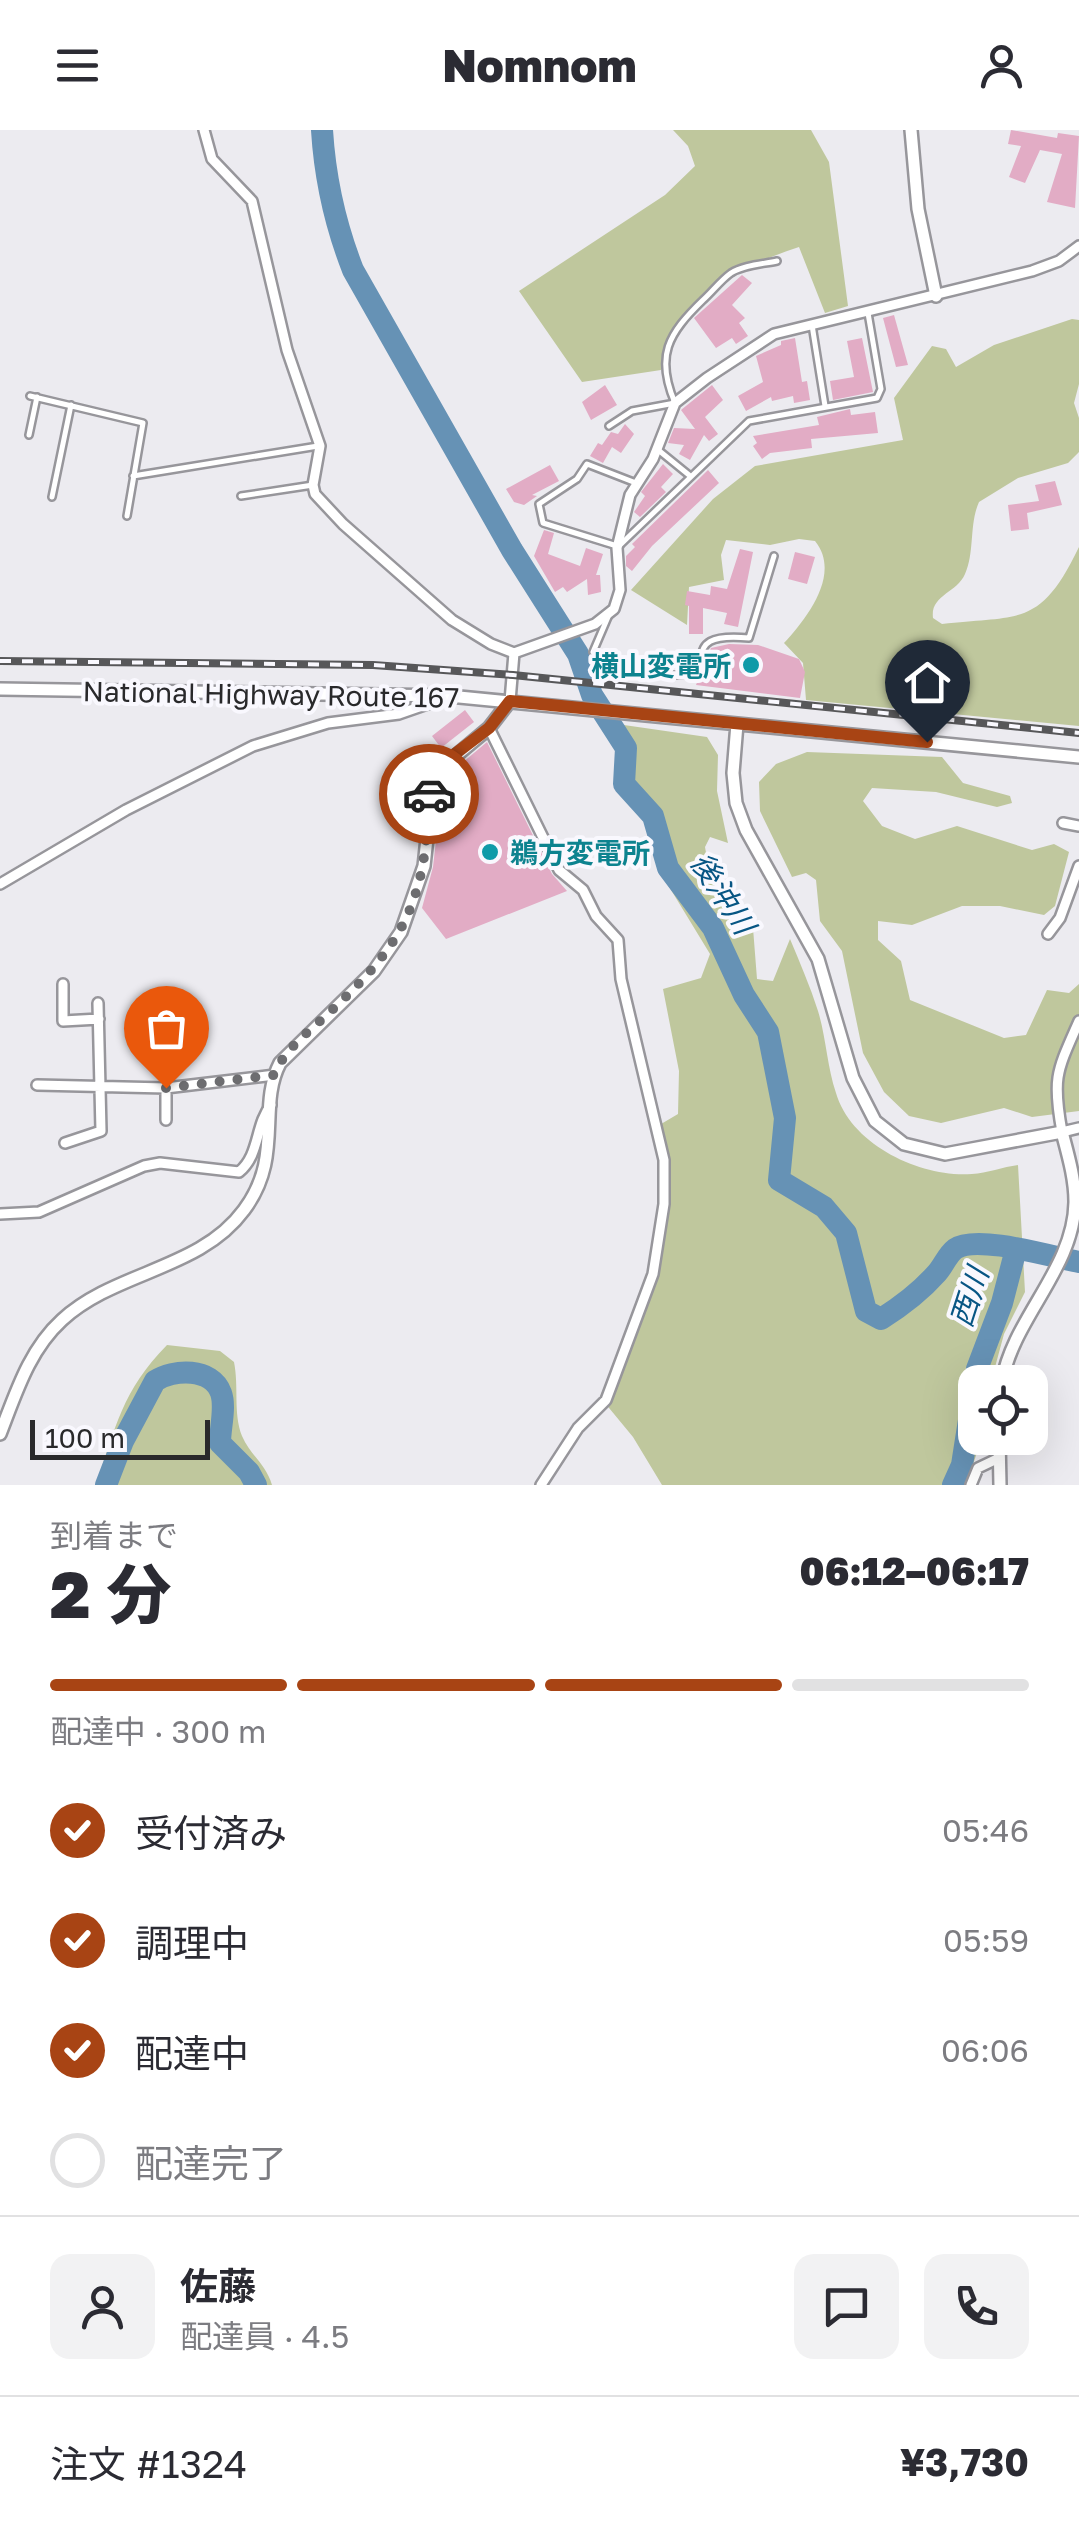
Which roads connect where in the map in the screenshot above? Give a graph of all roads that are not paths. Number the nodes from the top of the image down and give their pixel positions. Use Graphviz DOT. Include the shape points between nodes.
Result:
graph roads {
  1 [pos="204,130"];
  2 [pos="911,130"];
  3 [pos="1079,246"];
  4 [pos="776,261"];
  5 [pos="936,296"];
  6 [pos="868,313"];
  7 [pos="812,326"];
  8 [pos="675,403"];
  9 [pos="71,404"];
  10 [pos="826,406"];
  11 [pos="609,426"];
  12 [pos="30,435"];
  13 [pos="320,446"];
  14 [pos="657,449"];
  15 [pos="689,475"];
  16 [pos="133,476"];
  17 [pos="636,483"];
  18 [pos="313,485"];
  19 [pos="241,496"];
  20 [pos="52,498"];
  21 [pos="127,516"];
  22 [pos="617,547"];
  23 [pos="774,556"];
  24 [pos="608,618"];
  25 [pos="514,653"];
  26 [pos="0,689"];
  27 [pos="449,696"];
  28 [pos="510,701"];
  29 [pos="737,724"];
  30 [pos="489,728"];
  31 [pos="1079,757"];
  32 [pos="1063,823"];
  33 [pos="1079,826"];
  34 [pos="1079,866"];
  35 [pos="0,884"];
  36 [pos="1048,934"];
  37 [pos="64,984"];
  38 [pos="98,1003"];
  39 [pos="99,1019"];
  40 [pos="1079,1021"];
  41 [pos="166,1053"];
  42 [pos="274,1075"];
  43 [pos="37,1084"];
  44 [pos="100,1084"];
  45 [pos="166,1088"];
  46 [pos="272,1104"];
  47 [pos="166,1120"];
  48 [pos="1079,1128"];
  49 [pos="1062,1132"];
  50 [pos="64,1143"];
  51 [pos="0,1214"];
  52 [pos="1007,1365"];
  53 [pos="0,1434"];
  54 [pos="999,1458"];
  55 [pos="541,1485"];
  56 [pos="971,1485"];
  57 [pos="1000,1485"];
  1 -- 13 [label="street" via="212,159 252,201 287,350"];
  2 -- 5 [label="street"];
  3 -- 5 [label="street" via="1032,271"];
  4 -- 8 [label="lane" via="734,271 683,320 668,342 664,365"];
  5 -- 6 [label="street"];
  6 -- 7 [label="street"];
  6 -- 10 [label="lane" via="882,389 877,398"];
  7 -- 8 [label="street" via="762,340"];
  7 -- 10 [label="lane"];
  8 -- 11 [label="lane" via="632,411"];
  8 -- 14 [label="street"];
  9 -- 12 [label="lane" via="33,397"];
  9 -- 16 [label="lane" via="143,423"];
  9 -- 20 [label="lane"];
  10 -- 15 [label="lane" via="749,421"];
  13 -- 16 [label="lane"];
  13 -- 18 [label="street"];
  14 -- 15 [label="lane"];
  14 -- 17 [label="street"];
  15 -- 22 [label="lane"];
  16 -- 21 [label="lane"];
  17 -- 22 [label="street"];
  17 -- 22 [label="lane" via="587,464 539,504 543,523"];
  18 -- 19 [label="lane"];
  18 -- 25 [label="street" via="342,524 452,620"];
  22 -- 24 [label="street" via="620,590"];
  23 -- 24 [label="lane" via="750,638 709,641 692,672 652,670 593,652"];
  24 -- 25 [label="street"];
  25 -- 28 [label="street"];
  26 -- 27 [label="street, National Highway Route 167"];
  27 -- 28 [label="street, National Highway Route 167"];
  27 -- 35 [label="street" via="252,746"];
  28 -- 29 [label="street, National Highway Route 167"];
  28 -- 30 [label="street"];
  29 -- 31 [label="street, National Highway Route 167"];
  29 -- 49 [label="street" via="736,803 818,959 853,1078 875,1120 904,1144 945,1154"];
  30 -- 42 [label="street" via="434,774 424,866 394,945 290,1049"];
  30 -- 55 [label="street" via="559,870 583,890 618,940 621,979 664,1160 653,1274 606,1400 578,1428"];
  32 -- 33 [label="street"];
  34 -- 36 [label="street"];
  37 -- 39 [label="street" via="63,1021"];
  38 -- 39 [label="street"];
  39 -- 44 [label="street"];
  40 -- 49 [label="street" via="1057,1068"];
  41 -- 45 [label="street"];
  42 -- 45 [label="street"];
  42 -- 46 [label="street"];
  43 -- 44 [label="street"];
  44 -- 45 [label="street"];
  44 -- 50 [label="street" via="101,1131"];
  45 -- 47 [label="street"];
  46 -- 51 [label="street" via="240,1172 160,1163 39,1212"];
  46 -- 53 [label="street" via="270,1151 242,1213 213,1242 65,1316 36,1352"];
  48 -- 49 [label="street"];
  49 -- 52 [label="street" via="1074,1202 1067,1242"];
  54 -- 56 [label="street" via="978,1468"];
  54 -- 57 [label="street"];
}
